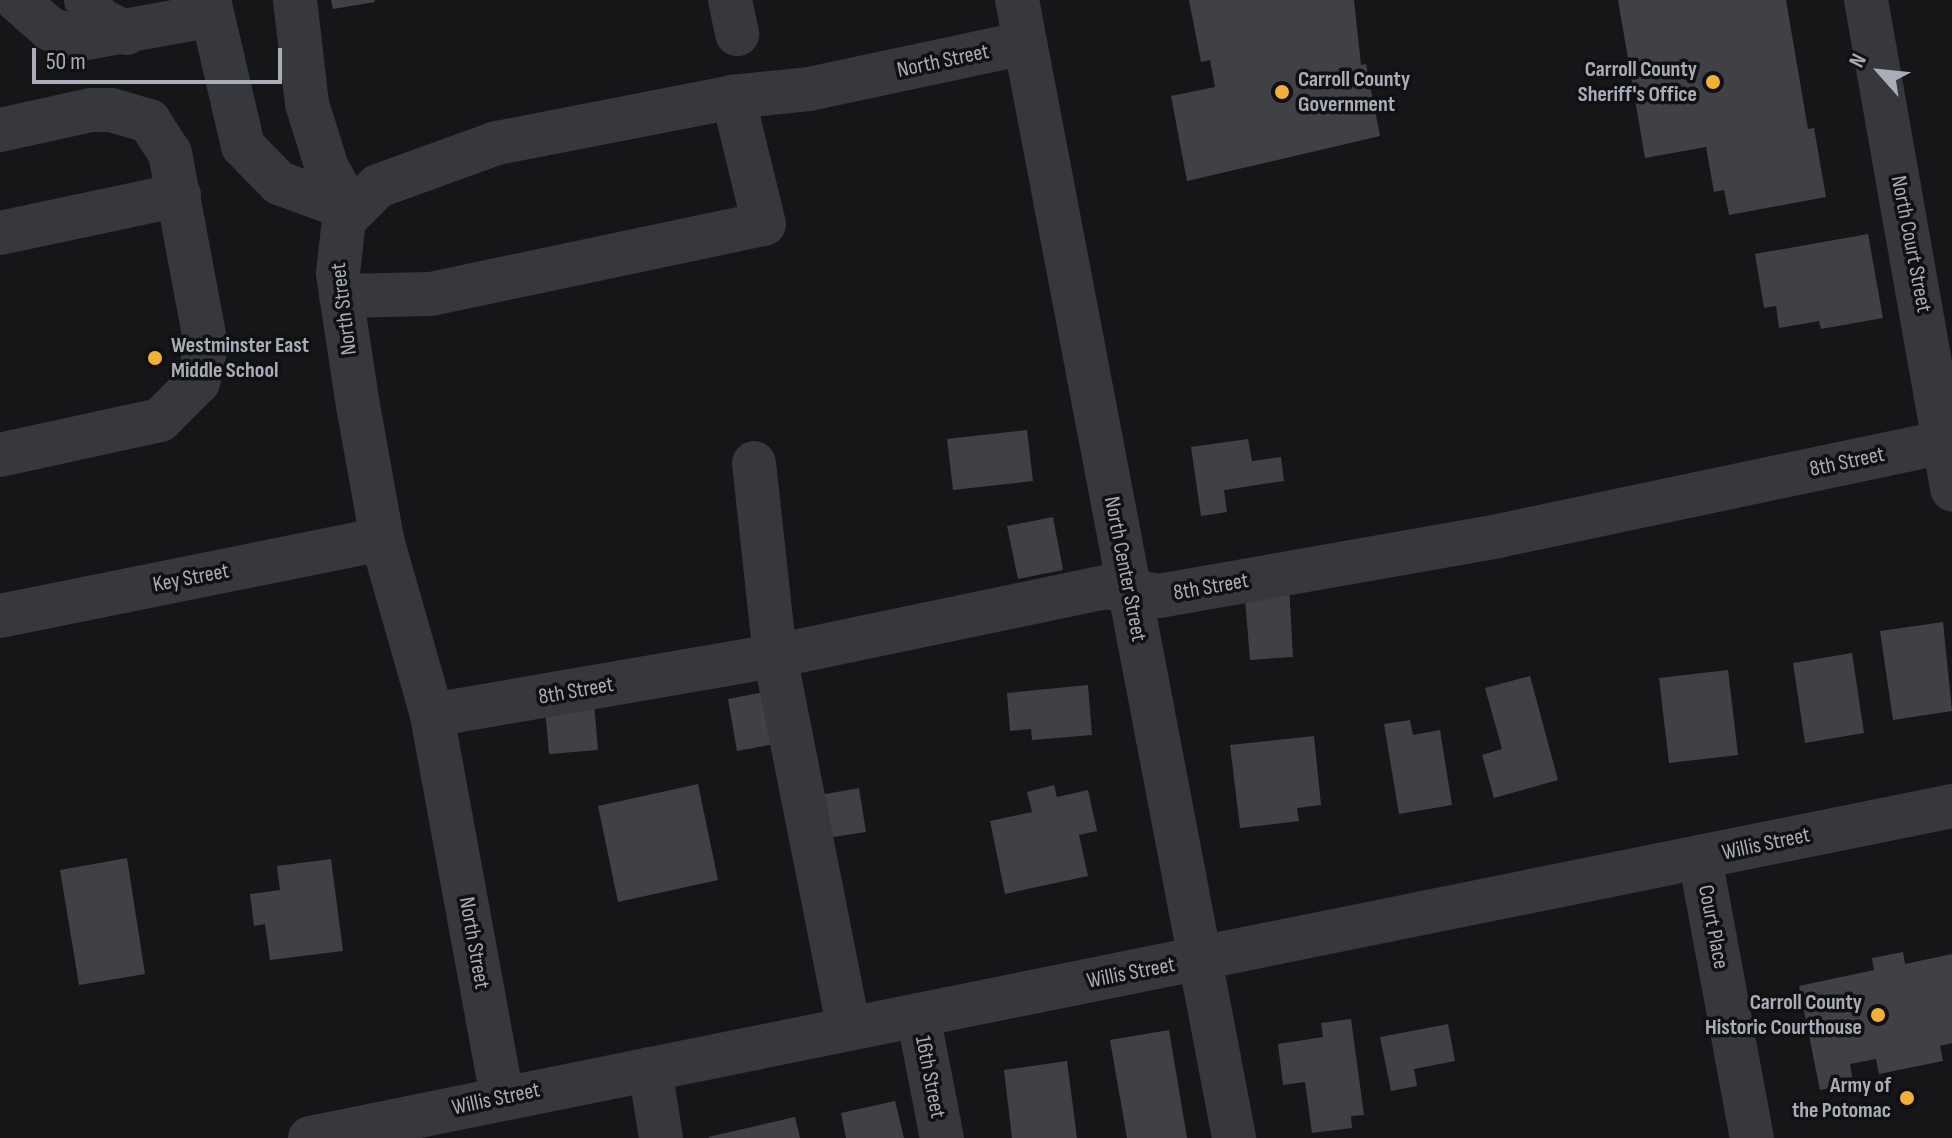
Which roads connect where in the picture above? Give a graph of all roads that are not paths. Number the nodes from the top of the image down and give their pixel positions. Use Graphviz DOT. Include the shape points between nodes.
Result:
graph roads {
  1 [pos="17,0"];
  2 [pos="86,0"];
  3 [pos="295,0"];
  4 [pos="1017,0"];
  5 [pos="1866,0"];
  6 [pos="210,8"];
  7 [pos="127,33"];
  8 [pos="1025,43"];
  9 [pos="733,97"];
  10 [pos="0,130"];
  11 [pos="179,195"];
  12 [pos="350,209"];
  13 [pos="0,233"];
  14 [pos="341,296"];
  15 [pos="1943,364"];
  16 [pos="1943,442"];
  17 [pos="0,455"];
  18 [pos="754,463"];
  19 [pos="1952,489"];
  20 [pos="382,539"];
  21 [pos="1130,594"];
  22 [pos="0,616"];
  23 [pos="775,656"];
  24 [pos="432,715"];
  25 [pos="1952,806"];
  26 [pos="1700,858"];
  27 [pos="1201,960"];
  28 [pos="918,1015"];
  29 [pos="849,1029"];
  30 [pos="650,1069"];
  31 [pos="502,1097"];
  32 [pos="310,1138"];
  33 [pos="661,1138"];
  34 [pos="942,1138"];
  35 [pos="1234,1138"];
  36 [pos="1752,1138"];
  1 -- 7 [label="street" via="65,36 98,39"];
  2 -- 7 [label="street" via="99,19"];
  3 -- 12 [label="street" via="313,127 327,168"];
  4 -- 8 [label="street, North Center Street"];
  5 -- 15 [label="street, North Court Street"];
  6 -- 7 [label="street"];
  6 -- 12 [label="street" via="243,146 279,183"];
  8 -- 9 [label="street, North Street" via="809,89"];
  8 -- 21 [label="street, North Center Street"];
  9 -- 12 [label="street, North Street" via="497,143 378,186"];
  9 -- 14 [label="street" via="764,224 431,294"];
  10 -- 11 [label="street" via="91,110 131,114 149,121 162,135"];
  11 -- 13 [label="street"];
  11 -- 17 [label="street" via="206,345 204,366 187,399 144,427"];
  12 -- 14 [label="street, North Street" via="339,234"];
  14 -- 20 [label="street, North Street"];
  15 -- 16 [label="street, North Court Street"];
  16 -- 19 [label="street, North Court Street"];
  16 -- 21 [label="street, 8th Street" via="1498,536 1159,596"];
  18 -- 23 [label="street"];
  20 -- 22 [label="street, Key Street"];
  20 -- 24 [label="street, North Street"];
  21 -- 23 [label="street, 8th Street" via="1106,587"];
  21 -- 27 [label="street, North Center Street"];
  23 -- 24 [label="street, 8th Street"];
  23 -- 29 [label="street"];
  24 -- 31 [label="street, North Street"];
  25 -- 26 [label="street, Willis Street"];
  26 -- 27 [label="street, Willis Street"];
  26 -- 36 [label="street, Court Place"];
  27 -- 28 [label="street, Willis Street"];
  27 -- 35 [label="street, North Center Street"];
  28 -- 29 [label="street, Willis Street"];
  28 -- 34 [label="street, 16th Street"];
  29 -- 30 [label="street, Willis Street"];
  30 -- 31 [label="street, Willis Street"];
  30 -- 33 [label="street"];
  31 -- 32 [label="street, Willis Street"];
}
